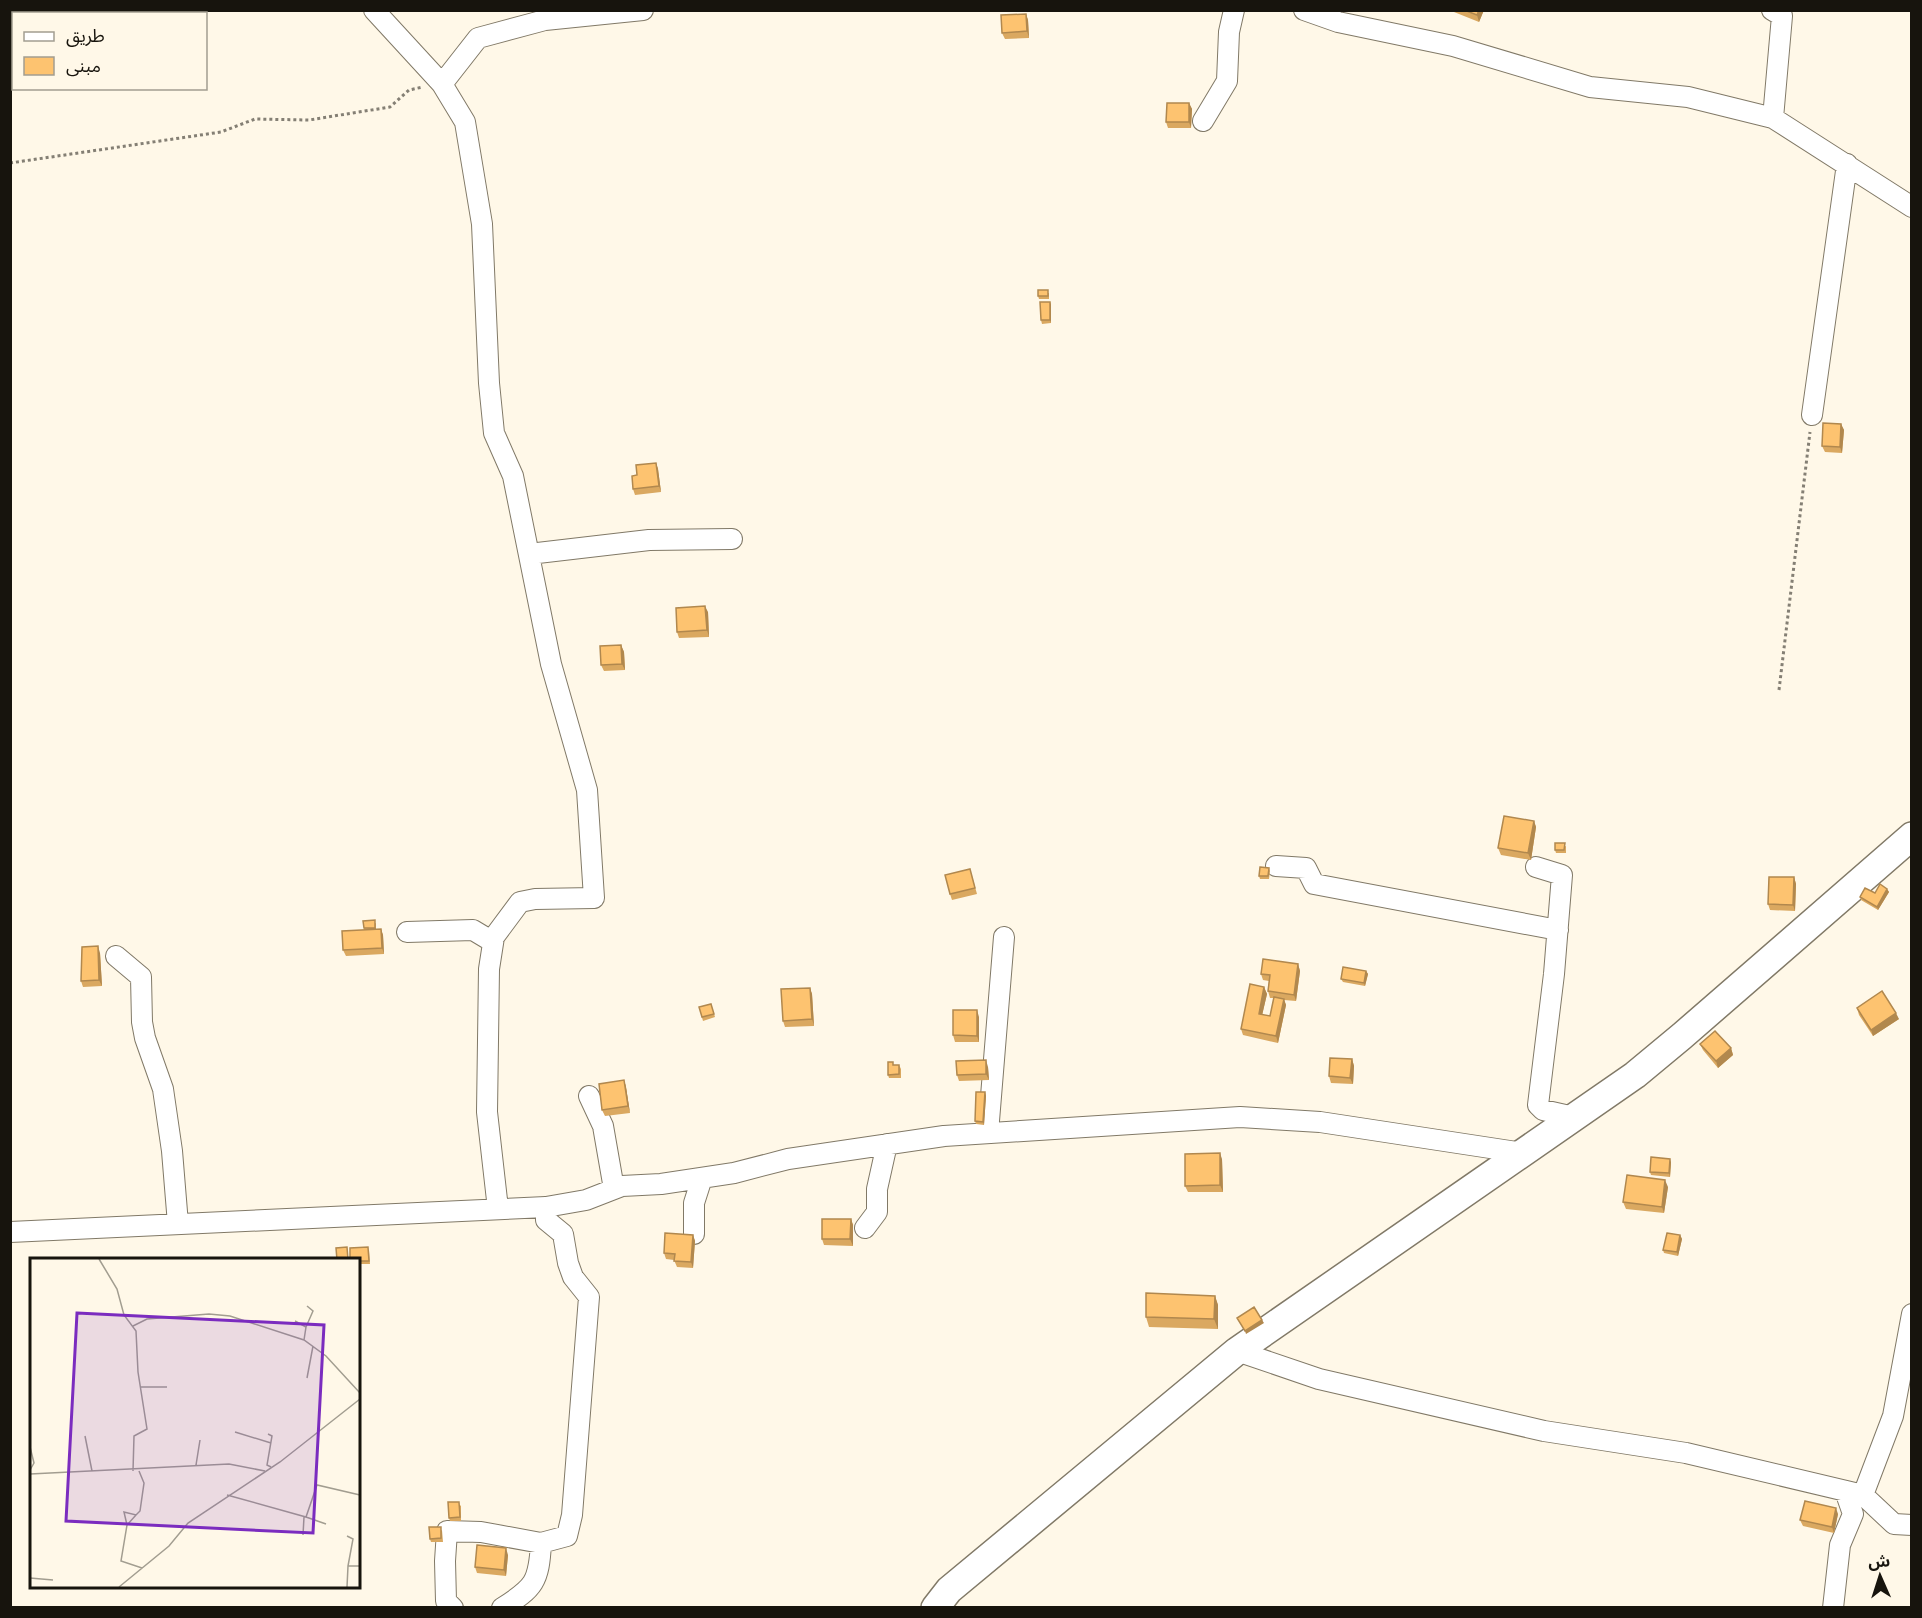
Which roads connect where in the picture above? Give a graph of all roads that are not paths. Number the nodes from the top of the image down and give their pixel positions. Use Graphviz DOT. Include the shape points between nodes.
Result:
graph roads {
  1 [pos="374,10"];
  2 [pos="644,10"];
  3 [pos="1234,10"];
  4 [pos="1304,10"];
  5 [pos="1779,12"];
  6 [pos="442,84"];
  7 [pos="1773,118"];
  8 [pos="1203,121"];
  9 [pos="1847,165"];
  10 [pos="1911,207"];
  11 [pos="1812,415"];
  12 [pos="732,539"];
  13 [pos="529,554"];
  14 [pos="1911,836"];
  15 [pos="1276,866"];
  16 [pos="1536,867"];
  17 [pos="1558,930"];
  18 [pos="406,932"];
  19 [pos="1004,937"];
  20 [pos="493,942"];
  21 [pos="116,956"];
  22 [pos="589,1096"];
  23 [pos="1574,1117"];
  24 [pos="988,1133"];
  25 [pos="887,1144"];
  26 [pos="1522,1153"];
  27 [pos="702,1178"];
  28 [pos="614,1189"];
  29 [pos="546,1207"];
  30 [pos="498,1209"];
  31 [pos="178,1224"];
  32 [pos="865,1228"];
  33 [pos="10,1232"];
  34 [pos="694,1233"];
  35 [pos="1911,1314"];
  36 [pos="1237,1352"];
  37 [pos="1854,1493"];
  38 [pos="1911,1525"];
  39 [pos="542,1544"];
  40 [pos="453,1608"];
  41 [pos="502,1608"];
  42 [pos="935,1608"];
  43 [pos="1833,1608"];
  1 -- 6 [label="street"];
  2 -- 6 [label="street" via="545,20 478,38"];
  3 -- 8 [label="street" via="1227,81"];
  4 -- 7 [label="street" via="1338,22 1453,46 1590,87 1688,97"];
  5 -- 7 [label="street"];
  6 -- 13 [label="street" via="465,122 477,183 494,433 513,477"];
  7 -- 9 [label="street"];
  9 -- 10 [label="street"];
  9 -- 11 [label="street"];
  12 -- 13 [label="street" via="649,540"];
  13 -- 20 [label="street" via="551,664 588,790 594,897 520,902"];
  14 -- 23 [label="street" via="1682,1036"];
  15 -- 17 [label="street" via="1306,868 1314,884"];
  16 -- 17 [label="street" via="1562,875"];
  17 -- 23 [label="street" via="1538,1105"];
  18 -- 20 [label="street" via="473,930"];
  19 -- 24 [label="street"];
  20 -- 30 [label="street" via="489,969 487,1112"];
  21 -- 31 [label="street" via="141,977 142,1022 163,1089"];
  22 -- 28 [label="street" via="603,1126"];
  23 -- 26 [label="street"];
  24 -- 25 [label="street"];
  24 -- 26 [label="street" via="1240,1117 1320,1122"];
  25 -- 27 [label="street" via="788,1158"];
  25 -- 32 [label="street" via="877,1212"];
  26 -- 36 [label="street"];
  27 -- 28 [label="street"];
  27 -- 34 [label="street" via="694,1203"];
  28 -- 29 [label="street" via="586,1200"];
  29 -- 30 [label="street"];
  29 -- 39 [label="street" via="546,1220 562,1234 573,1277 589,1297 572,1515 567,1536"];
  30 -- 31 [label="street"];
  31 -- 33 [label="street"];
  35 -- 37 [label="street" via="1893,1416"];
  36 -- 37 [label="street" via="1319,1379 1544,1431 1686,1453"];
  36 -- 42 [label="street" via="949,1590"];
  37 -- 38 [label="street" via="1894,1524"];
  37 -- 43 [label="street" via="1853,1514 1840,1545"];
  39 -- 40 [label="street" via="481,1532 447,1531 446,1601"];
  39 -- 41 [label="street" via="540,1569 526,1593"];
}
